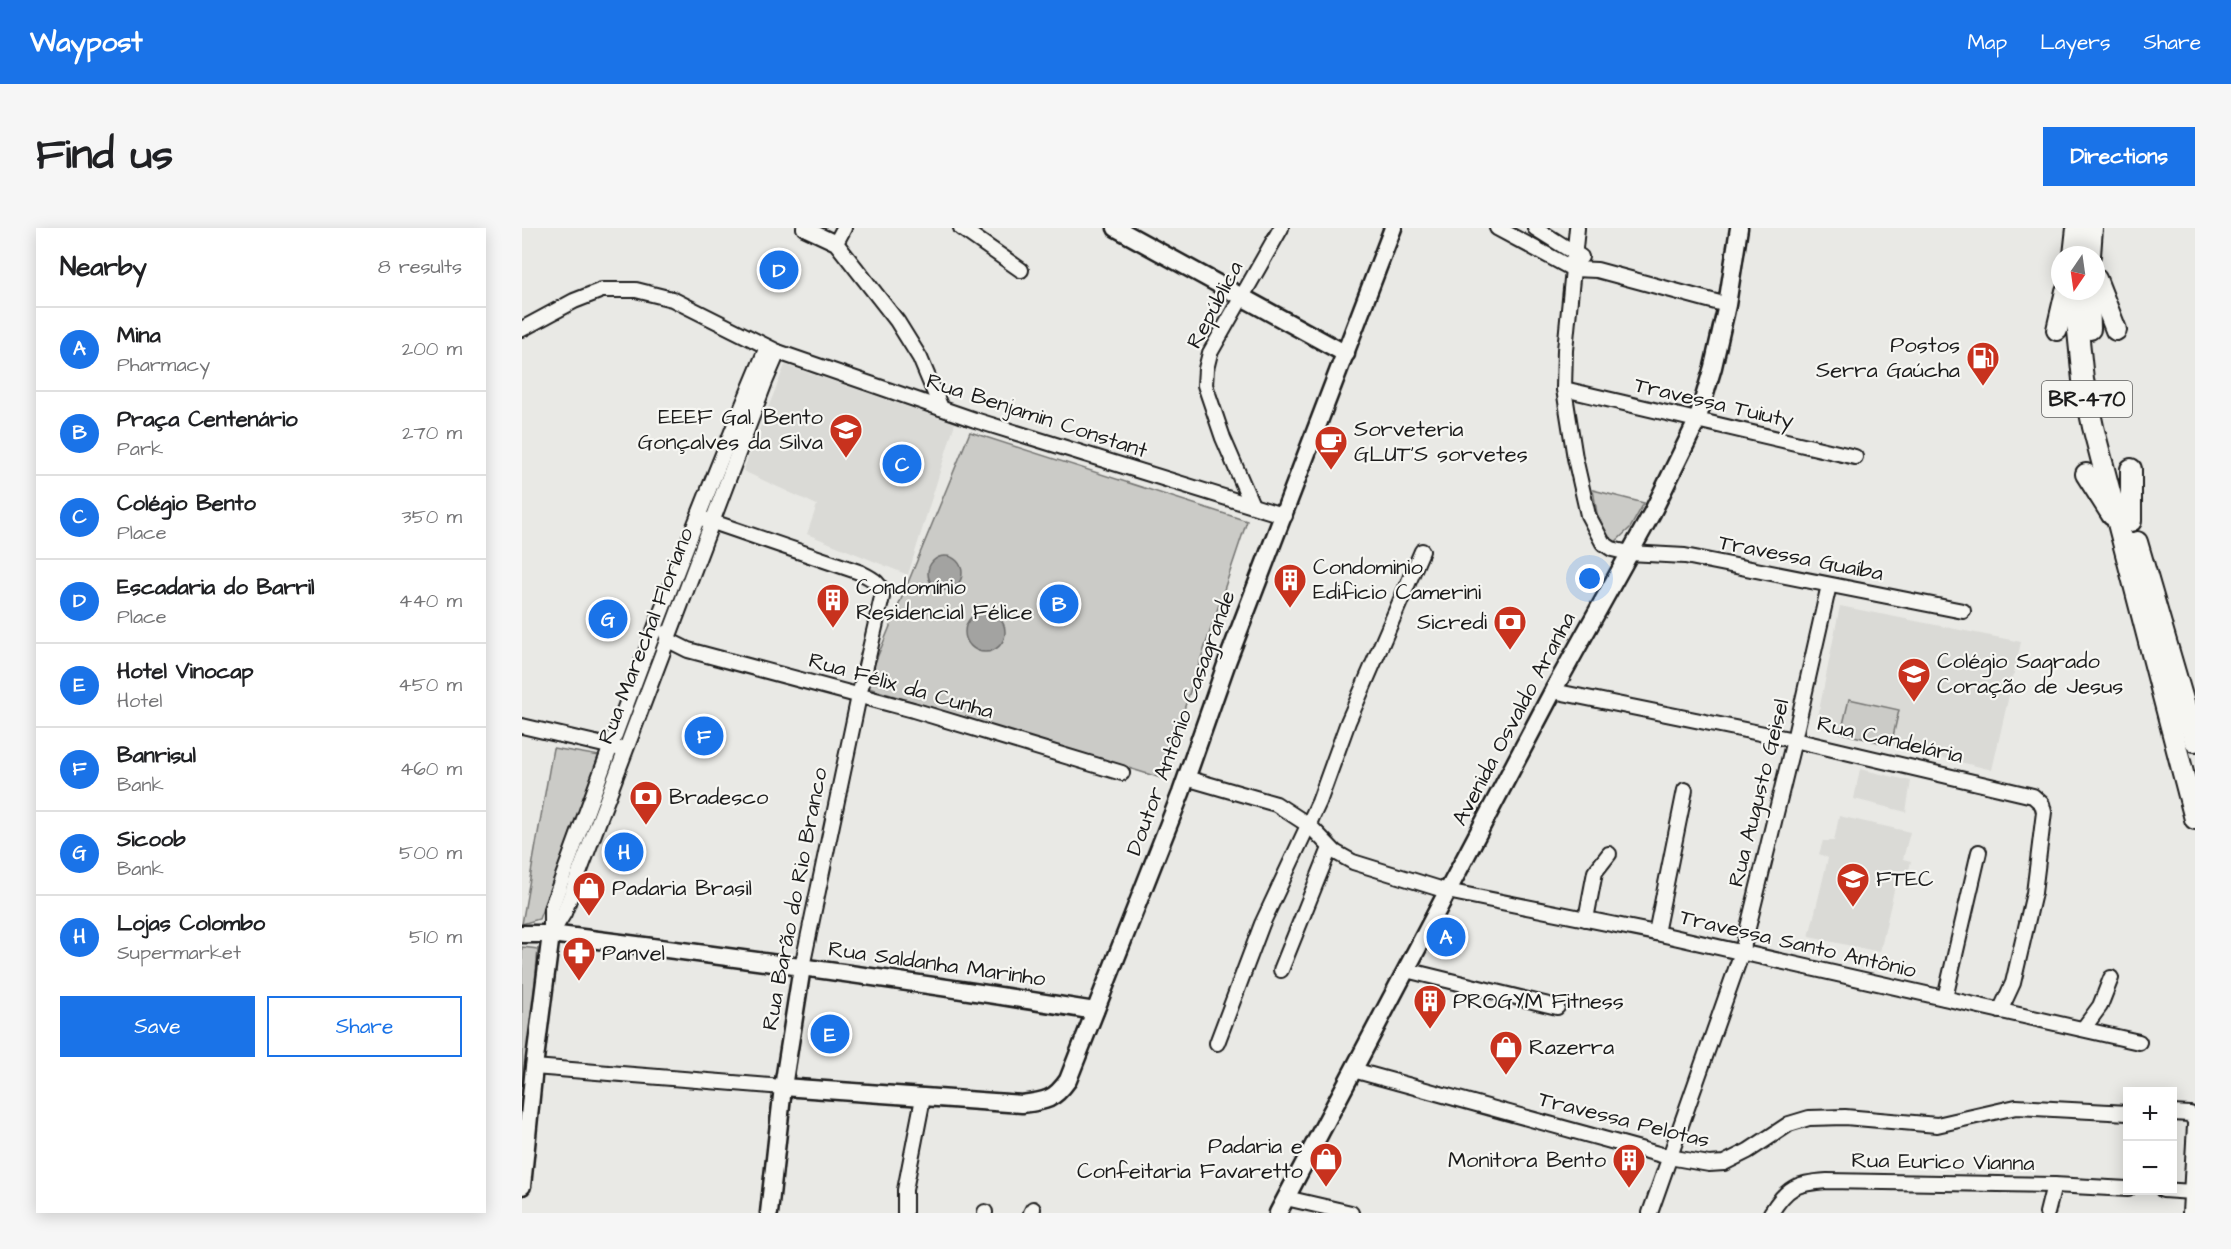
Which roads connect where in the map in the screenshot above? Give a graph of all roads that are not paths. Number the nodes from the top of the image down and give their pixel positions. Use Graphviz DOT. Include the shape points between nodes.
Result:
graph roads {
  1 [pos="804,228"];
  2 [pos="844,228"];
  3 [pos="961,228"];
  4 [pos="1118,228"];
  5 [pos="1281,228"];
  6 [pos="1393,228"];
  7 [pos="1497,228"];
  8 [pos="1535,228"];
  9 [pos="1577,228"];
  10 [pos="1739,228"];
  11 [pos="2077,228"];
  12 [pos="2092,228"];
  13 [pos="836,243"];
  14 [pos="2075,246"];
  15 [pos="2091,246"];
  16 [pos="1575,252"];
  17 [pos="1573,269"];
  18 [pos="1020,270"];
  19 [pos="1597,270"];
  20 [pos="1242,297"];
  21 [pos="2064,300"];
  22 [pos="2075,300"];
  23 [pos="2089,300"];
  24 [pos="2104,300"];
  25 [pos="1727,305"];
  26 [pos="522,329"];
  27 [pos="2057,330"];
  28 [pos="2116,330"];
  29 [pos="773,350"];
  30 [pos="1346,354"];
  31 [pos="1564,389"];
  32 [pos="941,408"];
  33 [pos="1697,421"];
  34 [pos="1856,457"];
  35 [pos="2086,474"];
  36 [pos="1252,505"];
  37 [pos="1285,516"];
  38 [pos="696,517"];
  39 [pos="712,522"];
  40 [pos="2125,523"];
  41 [pos="1422,551"];
  42 [pos="1629,553"];
  43 [pos="1828,585"];
  44 [pos="662,606"];
  45 [pos="1963,611"];
  46 [pos="668,640"];
  47 [pos="1553,691"];
  48 [pos="858,696"];
  49 [pos="522,726"];
  50 [pos="1794,740"];
  51 [pos="2195,741"];
  52 [pos="610,746"];
  53 [pos="625,750"];
  54 [pos="1122,773"];
  55 [pos="1186,778"];
  56 [pos="1685,790"];
  57 [pos="2195,819"];
  58 [pos="1308,825"];
  59 [pos="1330,848"];
  60 [pos="1978,852"];
  61 [pos="1609,854"];
  62 [pos="1447,891"];
  63 [pos="1586,919"];
  64 [pos="1656,933"];
  65 [pos="522,934"];
  66 [pos="550,934"];
  67 [pos="1742,952"];
  68 [pos="802,967"];
  69 [pos="1281,970"];
  70 [pos="1406,970"];
  71 [pos="2110,978"];
  72 [pos="1945,998"];
  73 [pos="1557,1007"];
  74 [pos="1095,1011"];
  75 [pos="2000,1011"];
  76 [pos="2083,1029"];
  77 [pos="2139,1042"];
  78 [pos="1217,1043"];
  79 [pos="534,1067"];
  80 [pos="1353,1070"];
  81 [pos="783,1087"];
  82 [pos="923,1098"];
  83 [pos="526,1108"];
  84 [pos="2123,1113"];
  85 [pos="2177,1113"];
  86 [pos="2195,1121"];
  87 [pos="2195,1125"];
  88 [pos="1669,1157"];
  89 [pos="2054,1185"];
  90 [pos="522,1186"];
  91 [pos="2123,1189"];
  92 [pos="2177,1191"];
  93 [pos="2192,1192"];
  94 [pos="1286,1198"];
  95 [pos="769,1213"];
  96 [pos="905,1213"];
  97 [pos="1278,1213"];
  98 [pos="1351,1213"];
  99 [pos="1650,1213"];
  100 [pos="1771,1213"];
  101 [pos="2046,1213"];
  102 [pos="2190,1213"];
  1 -- 13 [label="street"];
  2 -- 13 [label="street"];
  3 -- 18 [label="street"];
  4 -- 20 [label="main road"];
  5 -- 20 [label="street, República"];
  6 -- 30 [label="main road, Doutor Antônio Casagrande"];
  7 -- 17 [label="street"];
  8 -- 16 [label="street"];
  9 -- 16 [label="street"];
  10 -- 25 [label="main road, Avenida Osvaldo Aranha"];
  11 -- 14 [label="highway"];
  12 -- 15 [label="highway"];
  13 -- 32 [label="street" via="897,321 920,358"];
  16 -- 17 [label="street"];
  16 -- 19 [label="street"];
  17 -- 19 [label="street"];
  17 -- 31 [label="street"];
  19 -- 25 [label="street"];
  20 -- 30 [label="main road"];
  20 -- 36 [label="street, República" via="1210,353 1205,385"];
  21 -- 27 [label="highway"];
  22 -- 40 [label="highway, BR-470" via="2083,380 2093,426"];
  23 -- 40 [label="highway, BR-470" via="2099,398 2125,474"];
  24 -- 28 [label="highway"];
  25 -- 33 [label="main road, Avenida Osvaldo Aranha"];
  26 -- 29 [label="street, Rua Benjamin Constant" via="602,290 636,290 672,299"];
  29 -- 32 [label="street, Rua Benjamin Constant"];
  29 -- 38 [label="street, Rua Marechal Floriano"];
  29 -- 39 [label="street, Rua Marechal Floriano"];
  30 -- 37 [label="main road, Doutor Antônio Casagrande"];
  31 -- 33 [label="street, Travessa Tuiuty"];
  31 -- 42 [label="street" via="1588,515 1604,543"];
  32 -- 36 [label="street, Rua Benjamin Constant"];
  33 -- 34 [label="street, Travessa Tuiuty"];
  33 -- 42 [label="main road, Avenida Osvaldo Aranha"];
  35 -- 40 [label="highway" via="2100,498"];
  36 -- 37 [label="street, Rua Benjamin Constant"];
  37 -- 55 [label="main road, Doutor Antônio Casagrande"];
  38 -- 39 [label="street"];
  38 -- 44 [label="street, Rua Marechal Floriano"];
  39 -- 46 [label="street, Rua Marechal Floriano"];
  39 -- 48 [label="street, Rua Barão do Rio Branco" via="859,572 877,582 882,597"];
  40 -- 51 [label="highway, BR-470"];
  40 -- 57 [label="highway, BR-470"];
  41 -- 58 [label="street"];
  42 -- 43 [label="street, Travessa Guaíba" via="1685,556"];
  42 -- 47 [label="main road, Avenida Osvaldo Aranha"];
  43 -- 45 [label="street, Travessa Guaíba"];
  43 -- 50 [label="street, Rua Augusto Geisel"];
  44 -- 46 [label="street"];
  44 -- 52 [label="street, Rua Marechal Floriano"];
  46 -- 48 [label="street, Rua Félix da Cunha" via="688,650"];
  46 -- 53 [label="street, Rua Marechal Floriano"];
  47 -- 50 [label="street, Rua Candelária"];
  47 -- 62 [label="main road, Avenida Osvaldo Aranha"];
  48 -- 54 [label="street, Rua Félix da Cunha"];
  48 -- 68 [label="street, Rua Barão do Rio Branco"];
  49 -- 52 [label="street"];
  50 -- 67 [label="street, Rua Augusto Geisel"];
  50 -- 75 [label="street, Rua Candelária" via="2024,792 2038,799 2044,812 2034,893 2010,992"];
  52 -- 53 [label="street"];
  52 -- 66 [label="street, Rua Marechal Floriano" via="551,915"];
  53 -- 66 [label="street, Rua Marechal Floriano" via="564,913"];
  55 -- 58 [label="street, Travessa Santo Antônio" via="1276,804"];
  55 -- 74 [label="main road, Doutor Antônio Casagrande"];
  56 -- 64 [label="street"];
  58 -- 59 [label="street, Travessa Santo Antônio"];
  58 -- 78 [label="street" via="1262,924"];
  59 -- 62 [label="street, Travessa Santo Antônio" via="1353,862"];
  59 -- 69 [label="street"];
  60 -- 72 [label="street"];
  61 -- 63 [label="street" via="1595,872"];
  62 -- 63 [label="street, Travessa Santo Antônio"];
  62 -- 70 [label="main road, Avenida Osvaldo Aranha"];
  63 -- 64 [label="street, Travessa Santo Antônio"];
  64 -- 67 [label="street, Travessa Santo Antônio"];
  65 -- 66 [label="main road, Rua Saldanha Marinho"];
  66 -- 68 [label="main road, Rua Saldanha Marinho"];
  66 -- 79 [label="main road"];
  67 -- 72 [label="street, Travessa Santo Antônio"];
  67 -- 88 [label="street, Rua Augusto Geisel"];
  68 -- 74 [label="main road, Rua Saldanha Marinho"];
  68 -- 81 [label="main road, Rua Barão do Rio Branco"];
  70 -- 73 [label="street"];
  70 -- 80 [label="main road, Avenida Osvaldo Aranha"];
  71 -- 76 [label="street" via="2100,1006"];
  72 -- 75 [label="street, Travessa Santo Antônio"];
  74 -- 82 [label="main road, Doutor Antônio Casagrande" via="1068,1080 1047,1101 1022,1104"];
  75 -- 76 [label="street, Travessa Santo Antônio"];
  76 -- 77 [label="street, Travessa Santo Antônio"];
  79 -- 81 [label="street"];
  79 -- 83 [label="main road"];
  80 -- 88 [label="street, Travessa Pelotas"];
  80 -- 94 [label="main road, Avenida Osvaldo Aranha"];
  81 -- 82 [label="main road"];
  81 -- 95 [label="main road, Rua Barão do Rio Branco"];
  82 -- 96 [label="street" via="904,1190"];
  83 -- 90 [label="main road"];
  84 -- 88 [label="street, Travessa Pelotas" via="2016,1107 1937,1125 1809,1118 1789,1124 1724,1163"];
  85 -- 86 [label="street" via="2190,1114"];
  87 -- 93 [label="street"];
  88 -- 99 [label="street, Rua Augusto Geisel"];
  89 -- 91 [label="street, Rua Eurico Vianna"];
  89 -- 100 [label="street, Rua Eurico Vianna" via="1812,1182 1792,1187"];
  89 -- 101 [label="street"];
  92 -- 93 [label="street"];
  93 -- 102 [label="street"];
  94 -- 97 [label="main road, Avenida Osvaldo Aranha"];
  94 -- 98 [label="street"];
}
